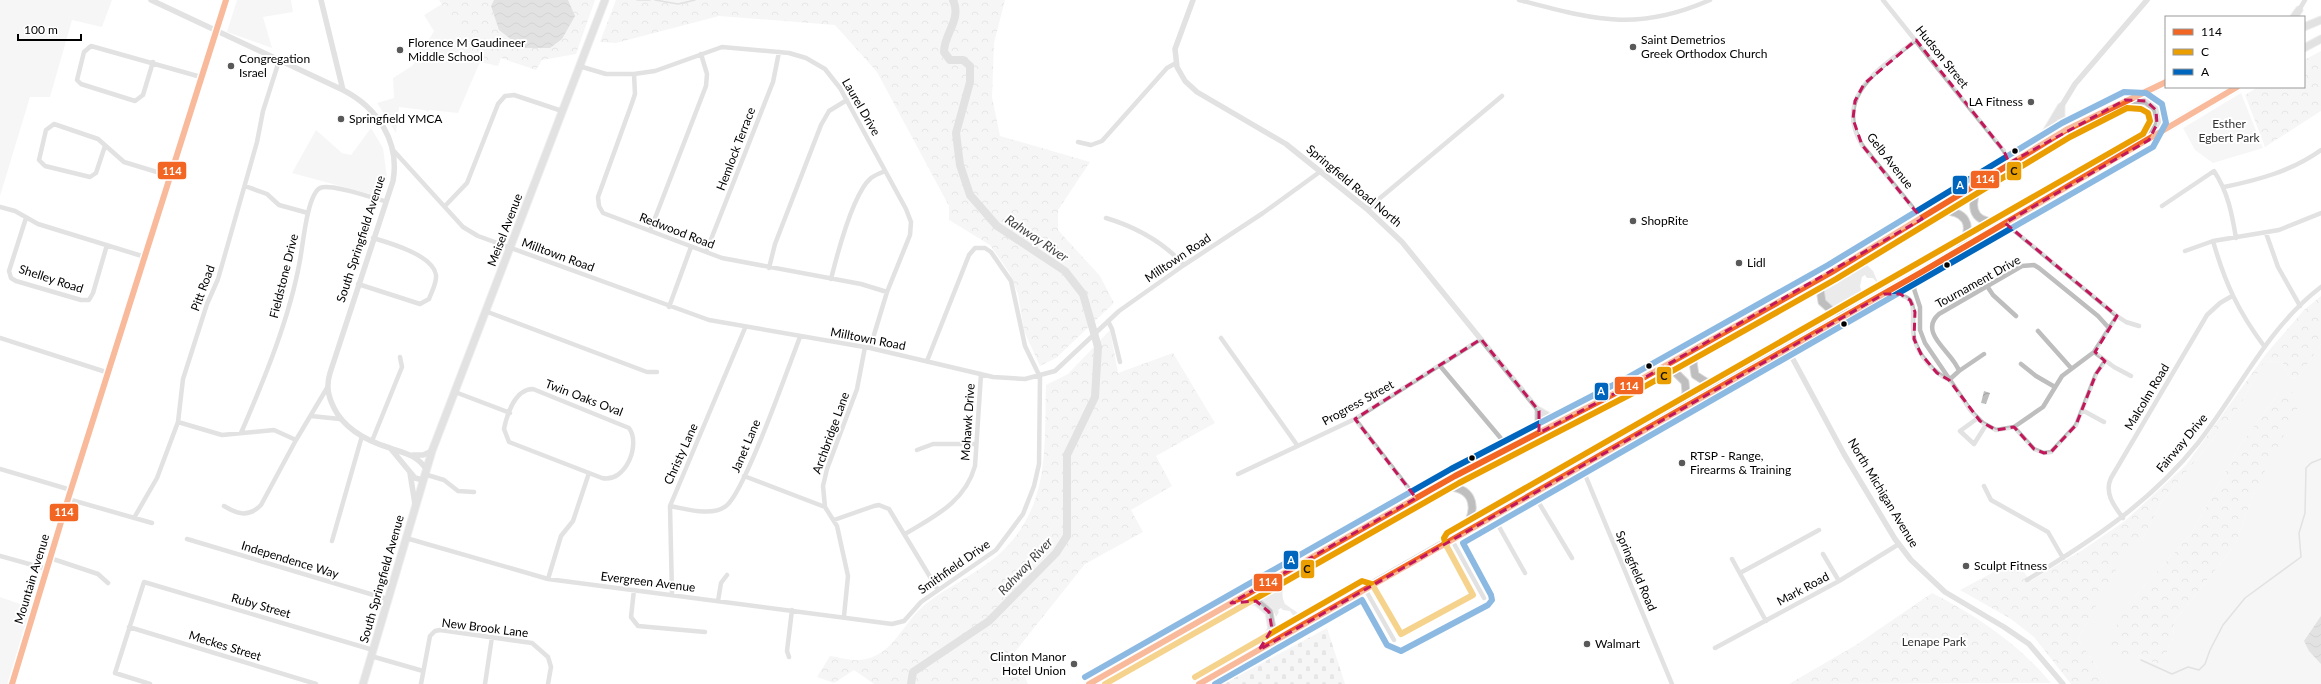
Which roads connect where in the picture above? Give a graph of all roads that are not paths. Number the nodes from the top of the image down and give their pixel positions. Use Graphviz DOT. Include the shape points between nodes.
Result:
graph roads {
  1 [pos="151,0"];
  2 [pos="226,0"];
  3 [pos="321,0"];
  4 [pos="605,0"];
  5 [pos="1193,0"];
  6 [pos="1519,0"];
  7 [pos="1710,0"];
  8 [pos="1883,0"];
  9 [pos="2147,0"];
  10 [pos="2306,0"];
  11 [pos="2299,14"];
  12 [pos="2321,20"];
  13 [pos="2306,25"];
  14 [pos="217,31"];
  15 [pos="2321,39"];
  16 [pos="1916,40"];
  17 [pos="2305,47"];
  18 [pos="779,52"];
  19 [pos="701,54"];
  20 [pos="279,61"];
  21 [pos="153,62"];
  22 [pos="1176,63"];
  23 [pos="579,66"];
  24 [pos="634,74"];
  25 [pos="201,77"];
  26 [pos="2165,82"];
  27 [pos="2235,88"];
  28 [pos="344,90"];
  29 [pos="1502,96"];
  30 [pos="847,100"];
  31 [pos="2125,100"];
  32 [pos="2061,106"];
  33 [pos="562,111"];
  34 [pos="2078,124"];
  35 [pos="2149,140"];
  36 [pos="1078,142"];
  37 [pos="2039,145"];
  38 [pos="105,146"];
  39 [pos="393,150"];
  40 [pos="2321,150"];
  41 [pos="2004,166"];
  42 [pos="885,171"];
  43 [pos="1321,171"];
  44 [pos="170,176"];
  45 [pos="1984,179"];
  46 [pos="245,186"];
  47 [pos="2224,187"];
  48 [pos="385,201"];
  49 [pos="445,206"];
  50 [pos="2162,206"];
  51 [pos="0,207"];
  52 [pos="1367,209"];
  53 [pos="1935,211"];
  54 [pos="308,212"];
  55 [pos="2321,212"];
  56 [pos="26,218"];
  57 [pos="1106,218"];
  58 [pos="1922,219"];
  59 [pos="2006,223"];
  60 [pos="650,231"];
  61 [pos="2266,233"];
  62 [pos="373,238"];
  63 [pos="2236,238"];
  64 [pos="2213,241"];
  65 [pos="107,245"];
  66 [pos="691,247"];
  67 [pos="510,248"];
  68 [pos="2185,251"];
  69 [pos="706,252"];
  70 [pos="1958,252"];
  71 [pos="145,257"];
  72 [pos="1184,265"];
  73 [pos="769,268"];
  74 [pos="1830,273"];
  75 [pos="1920,273"];
  76 [pos="831,279"];
  77 [pos="358,284"];
  78 [pos="1987,286"];
  79 [pos="2321,287"];
  80 [pos="888,292"];
  81 [pos="1884,294"];
  82 [pos="2232,296"];
  83 [pos="2300,306"];
  84 [pos="669,307"];
  85 [pos="485,311"];
  86 [pos="1853,311"];
  87 [pos="2016,316"];
  88 [pos="2117,316"];
  89 [pos="1108,321"];
  90 [pos="2139,326"];
  91 [pos="2108,327"];
  92 [pos="745,328"];
  93 [pos="2038,331"];
  94 [pos="800,337"];
  95 [pos="0,338"];
  96 [pos="1220,338"];
  97 [pos="1481,339"];
  98 [pos="1704,344"];
  99 [pos="2264,346"];
  100 [pos="865,347"];
  101 [pos="870,348"];
  102 [pos="1786,348"];
  103 [pos="2094,352"];
  104 [pos="1984,354"];
  105 [pos="400,357"];
  106 [pos="927,361"];
  107 [pos="2105,361"];
  108 [pos="1120,362"];
  109 [pos="2022,364"];
  110 [pos="1440,367"];
  111 [pos="2071,368"];
  112 [pos="1959,371"];
  113 [pos="657,372"];
  114 [pos="1653,372"];
  115 [pos="109,373"];
  116 [pos="981,374"];
  117 [pos="2131,376"];
  118 [pos="1040,377"];
  119 [pos="1949,380"];
  120 [pos="1725,382"];
  121 [pos="2055,387"];
  122 [pos="327,388"];
  123 [pos="455,392"];
  124 [pos="1677,410"];
  125 [pos="2082,410"];
  126 [pos="1539,411"];
  127 [pos="510,413"];
  128 [pos="311,416"];
  129 [pos="1978,418"];
  130 [pos="340,419"];
  131 [pos="1354,419"];
  132 [pos="1567,419"];
  133 [pos="178,422"];
  134 [pos="2104,422"];
  135 [pos="1986,425"];
  136 [pos="2014,428"];
  137 [pos="241,433"];
  138 [pos="362,436"];
  139 [pos="1534,436"];
  140 [pos="296,440"];
  141 [pos="372,440"];
  142 [pos="976,444"];
  143 [pos="1297,445"];
  144 [pos="1509,448"];
  145 [pos="391,449"];
  146 [pos="917,450"];
  147 [pos="432,451"];
  148 [pos="409,454"];
  149 [pos="1581,465"];
  150 [pos="0,470"];
  151 [pos="410,473"];
  152 [pos="589,473"];
  153 [pos="424,474"];
  154 [pos="1238,474"];
  155 [pos="744,476"];
  156 [pos="1984,486"];
  157 [pos="1434,488"];
  158 [pos="71,490"];
  159 [pos="474,492"];
  160 [pos="1533,493"];
  161 [pos="1416,498"];
  162 [pos="68,499"];
  163 [pos="224,506"];
  164 [pos="415,506"];
  165 [pos="670,506"];
  166 [pos="825,507"];
  167 [pos="1493,516"];
  168 [pos="134,518"];
  169 [pos="2123,518"];
  170 [pos="834,520"];
  171 [pos="152,523"];
  172 [pos="1819,530"];
  173 [pos="905,534"];
  174 [pos="1462,534"];
  175 [pos="406,538"];
  176 [pos="187,539"];
  177 [pos="1452,540"];
  178 [pos="332,541"];
  179 [pos="1899,544"];
  180 [pos="1823,554"];
  181 [pos="0,556"];
  182 [pos="50,558"];
  183 [pos="1572,558"];
  184 [pos="1732,558"];
  185 [pos="2063,558"];
  186 [pos="47,569"];
  187 [pos="1525,573"];
  188 [pos="1740,573"];
  189 [pos="727,575"];
  190 [pos="548,579"];
  191 [pos="2026,580"];
  192 [pos="1839,581"];
  193 [pos="108,583"];
  194 [pos="1365,589"];
  195 [pos="634,590"];
  196 [pos="938,590"];
  197 [pos="672,594"];
  198 [pos="1484,598"];
  199 [pos="387,599"];
  200 [pos="718,601"];
  201 [pos="1232,603"];
  202 [pos="792,610"];
  203 [pos="844,616"];
  204 [pos="1766,621"];
  205 [pos="892,624"];
  206 [pos="129,627"];
  207 [pos="705,632"];
  208 [pos="492,637"];
  209 [pos="1394,640"];
  210 [pos="1715,648"];
  211 [pos="1259,650"];
  212 [pos="372,653"];
  213 [pos="789,657"];
  214 [pos="423,670"];
  215 [pos="12,684"];
  216 [pos="150,684"];
  217 [pos="316,684"];
  218 [pos="363,684"];
  219 [pos="421,684"];
  220 [pos="485,684"];
  221 [pos="548,684"];
  222 [pos="1089,684"];
  223 [pos="1199,684"];
  224 [pos="1672,684"];
  225 [pos="2063,684"];
  1 -- 14 [label="street, South Springfield Avenue"];
  2 -- 14 [label="street, Mountain Avenue"];
  3 -- 28 [label="street"];
  4 -- 23 [label="main road, Meisel Avenue"];
  5 -- 22 [label="street" via="1176,42"];
  6 -- 7 [label="street" via="1590,18 1618,21 1681,12"];
  8 -- 16 [label="street, Hudson Street"];
  9 -- 32 [label="street" via="2078,80"];
  10 -- 11 [label="street"];
  12 -- 13 [label="main road"];
  14 -- 20 [label="street, South Springfield Avenue"];
  14 -- 25 [label="street, Mountain Avenue"];
  15 -- 17 [label="main road"];
  16 -- 41 [label="street, Hudson Street" via="2004,151 2007,159"];
  16 -- 58 [label="street, Gelb Avenue" via="1864,84 1855,102 1853,119 1862,145"];
  18 -- 19 [label="street, Laurel Drive" via="722,47"];
  18 -- 30 [label="street, Laurel Drive" via="806,58 820,65 836,82"];
  18 -- 69 [label="street, Hemlock Terrace" via="772,82"];
  19 -- 24 [label="street, Laurel Drive" via="655,71"];
  19 -- 60 [label="street" via="707,74 706,86"];
  20 -- 28 [label="street, South Springfield Avenue"];
  20 -- 46 [label="street, Pitt Road" via="263,111 258,142"];
  21 -- 21 [label="street" via="91,46 84,52 77,80 81,84 135,101 143,95"];
  21 -- 25 [label="street"];
  22 -- 36 [label="street" via="1167,68 1102,141 1091,145"];
  22 -- 43 [label="street, Springfield Road North" via="1181,77 1192,88 1278,138"];
  23 -- 24 [label="street, Laurel Drive" via="606,74"];
  23 -- 33 [label="main road, Meisel Avenue"];
  24 -- 60 [label="street, Redwood Road" via="635,94 598,201 603,213"];
  25 -- 44 [label="street, Mountain Avenue"];
  26 -- 31 [label="main road"];
  27 -- 35 [label="main road"];
  28 -- 39 [label="street, South Springfield Avenue" via="372,110 382,124"];
  29 -- 52 [label="street"];
  30 -- 42 [label="street, Laurel Drive"];
  30 -- 73 [label="street" via="829,111 821,125 775,244"];
  31 -- 34 [label="main road"];
  31 -- 35 [label="main road" via="2142,100 2155,108 2158,122"];
  32 -- 34 [label="main road" via="2064,121"];
  32 -- 37 [label="main road"];
  33 -- 49 [label="street" via="514,95 505,96 498,104 467,183"];
  33 -- 67 [label="main road, Meisel Avenue"];
  34 -- 37 [label="main road"];
  35 -- 59 [label="main road"];
  37 -- 41 [label="main road"];
  38 -- 38 [label="street" via="98,139 54,124 46,130 38,157 40,163 45,166 90,177 96,173"];
  38 -- 44 [label="street" via="124,162"];
  39 -- 48 [label="street, South Springfield Avenue" via="395,167"];
  39 -- 49 [label="street, Milltown Road"];
  40 -- 47 [label="street" via="2281,172"];
  41 -- 45 [label="main road"];
  42 -- 76 [label="street" via="871,178 860,192"];
  42 -- 80 [label="street, Laurel Drive" via="906,209 911,228"];
  43 -- 52 [label="street, Springfield Road North"];
  43 -- 72 [label="street, Milltown Road" via="1263,214"];
  44 -- 71 [label="street, Mountain Avenue"];
  45 -- 53 [label="main road"];
  45 -- 59 [label="main road" via="1974,196 1975,212 1985,221"];
  46 -- 54 [label="street" via="267,194 279,205"];
  46 -- 133 [label="street, Pitt Road" via="218,279 207,304 184,379"];
  47 -- 50 [label="street" via="2214,171"];
  47 -- 63 [label="street"];
  48 -- 54 [label="street, Fieldstone Drive" via="324,187 316,191"];
  48 -- 62 [label="street, South Springfield Avenue"];
  49 -- 67 [label="street, Milltown Road" via="463,227"];
  51 -- 56 [label="street" via="15,211"];
  52 -- 97 [label="street, Springfield Road North" via="1399,239"];
  53 -- 58 [label="main road"];
  53 -- 70 [label="main road" via="1955,211 1965,220 1967,234"];
  54 -- 137 [label="street, Fieldstone Drive" via="300,263 279,335"];
  55 -- 61 [label="street"];
  56 -- 65 [label="street"];
  56 -- 65 [label="street, Shelley Road" via="9,271 11,278 16,281 77,299 89,300"];
  57 -- 72 [label="street" via="1126,224 1157,241"];
  58 -- 74 [label="main road"];
  59 -- 70 [label="main road"];
  59 -- 88 [label="street"];
  60 -- 66 [label="street, Redwood Road"];
  61 -- 63 [label="street"];
  61 -- 83 [label="street" via="2278,266"];
  62 -- 77 [label="street, South Springfield Avenue"];
  62 -- 77 [label="street" via="421,258 434,270 436,276 433,287 428,299 420,304"];
  63 -- 64 [label="street"];
  64 -- 68 [label="street"];
  64 -- 82 [label="street"];
  65 -- 71 [label="street"];
  66 -- 69 [label="street, Redwood Road"];
  66 -- 84 [label="street"];
  67 -- 84 [label="street, Milltown Road"];
  67 -- 85 [label="main road, Meisel Avenue"];
  69 -- 73 [label="street, Redwood Road"];
  70 -- 75 [label="main road"];
  71 -- 115 [label="street, Mountain Avenue"];
  72 -- 89 [label="street, Milltown Road"];
  73 -- 76 [label="street, Redwood Road"];
  74 -- 86 [label="main road" via="1820,289 1822,302 1832,311"];
  74 -- 98 [label="main road"];
  75 -- 81 [label="main road"];
  75 -- 119 [label="street" via="1914,289 1921,310 1920,330 1925,343"];
  76 -- 80 [label="street, Redwood Road" via="862,284"];
  77 -- 122 [label="street, South Springfield Avenue"];
  78 -- 87 [label="street"];
  78 -- 91 [label="street, Tournament Drive" via="2022,266 2034,265 2098,316"];
  78 -- 112 [label="street, Tournament Drive" via="1939,314 1933,321 1932,331 1935,338"];
  79 -- 83 [label="street, Fairway Drive"];
  80 -- 101 [label="street, Laurel Drive"];
  81 -- 86 [label="main road"];
  81 -- 119 [label="street" via="1900,294 1910,300 1914,309 1913,329 1917,347 1937,373"];
  82 -- 99 [label="street"];
  82 -- 169 [label="street, Malcolm Road" via="2207,315 2107,485 2111,501"];
  83 -- 99 [label="street, Fairway Drive"];
  84 -- 92 [label="street, Milltown Road"];
  85 -- 113 [label="street" via="647,372"];
  85 -- 123 [label="main road, Meisel Avenue"];
  86 -- 102 [label="main road"];
  88 -- 90 [label="street"];
  88 -- 91 [label="street"];
  89 -- 108 [label="street"];
  89 -- 118 [label="street, Milltown Road" via="1056,371"];
  91 -- 103 [label="street"];
  92 -- 94 [label="street, Milltown Road"];
  92 -- 165 [label="street, Christy Lane"];
  93 -- 111 [label="street"];
  94 -- 100 [label="street, Milltown Road"];
  94 -- 155 [label="street, Janet Lane"];
  95 -- 115 [label="street"];
  96 -- 143 [label="street"];
  97 -- 110 [label="street, Progress Street"];
  97 -- 126 [label="street, Springfield Road North"];
  98 -- 114 [label="main road"];
  98 -- 120 [label="main road" via="1693,362 1695,375 1706,382"];
  99 -- 169 [label="street, Fairway Drive" via="2198,443 2177,468"];
  100 -- 101 [label="street, Milltown Road"];
  100 -- 166 [label="street, Archbridge Lane" via="857,390 825,474"];
  101 -- 106 [label="street, Milltown Road"];
  102 -- 120 [label="main road"];
  102 -- 179 [label="street, North Michigan Avenue" via="1844,454"];
  103 -- 107 [label="street"];
  103 -- 111 [label="street"];
  104 -- 112 [label="street"];
  105 -- 141 [label="street" via="402,367"];
  106 -- 116 [label="street, Milltown Road"];
  106 -- 118 [label="street" via="969,255 975,248 985,248 991,252 1007,275 1013,289 1025,346"];
  107 -- 117 [label="street"];
  107 -- 125 [label="street" via="2096,374"];
  109 -- 121 [label="street"];
  110 -- 131 [label="street, Progress Street"];
  110 -- 144 [label="street"];
  111 -- 121 [label="street"];
  112 -- 119 [label="street"];
  114 -- 124 [label="main road" via="1672,371 1684,380 1686,393"];
  114 -- 132 [label="main road"];
  115 -- 158 [label="street, Mountain Avenue"];
  116 -- 118 [label="street, Milltown Road" via="1009,380"];
  116 -- 142 [label="street, Mohawk Drive"];
  118 -- 196 [label="street, Smithfield Drive" via="1039,464 1023,514 996,550"];
  119 -- 129 [label="street"];
  120 -- 124 [label="main road"];
  121 -- 136 [label="street" via="2043,407"];
  122 -- 128 [label="street"];
  122 -- 130 [label="street"];
  123 -- 127 [label="street"];
  123 -- 147 [label="main road, Meisel Avenue"];
  124 -- 149 [label="main road"];
  125 -- 134 [label="street"];
  125 -- 136 [label="street" via="2072,430 2048,453 2034,449"];
  126 -- 132 [label="main road" via="1552,418"];
  126 -- 139 [label="main road" via="1539,425"];
  127 -- 152 [label="street, Twin Oaks Oval" via="504,429 507,439 512,444"];
  127 -- 152 [label="street, Twin Oaks Oval" via="520,394 533,390 626,425 634,442 623,471 610,479"];
  128 -- 130 [label="street"];
  128 -- 140 [label="street"];
  129 -- 135 [label="street"];
  129 -- 135 [label="street" via="1960,431 1969,441 1974,444"];
  130 -- 138 [label="street"];
  131 -- 143 [label="street, Progress Street"];
  131 -- 161 [label="street"];
  132 -- 139 [label="main road"];
  133 -- 137 [label="street" via="222,435"];
  133 -- 168 [label="street, Pitt Road" via="157,478"];
  135 -- 136 [label="street" via="2003,430"];
  137 -- 140 [label="street" via="274,430"];
  138 -- 141 [label="street"];
  138 -- 178 [label="street"];
  139 -- 144 [label="main road"];
  140 -- 163 [label="street" via="257,509 241,514"];
  141 -- 145 [label="street"];
  142 -- 146 [label="street" via="933,444"];
  142 -- 173 [label="street, Mohawk Drive" via="973,473 963,493 948,508"];
  143 -- 154 [label="street, Progress Street"];
  144 -- 157 [label="main road"];
  145 -- 148 [label="street" via="399,449"];
  145 -- 151 [label="street"];
  147 -- 148 [label="street" via="417,456"];
  147 -- 153 [label="main road, Meisel Avenue"];
  148 -- 153 [label="street" via="421,462"];
  149 -- 160 [label="main road"];
  149 -- 224 [label="street, Springfield Road"];
  150 -- 158 [label="street"];
  151 -- 153 [label="street" via="415,478"];
  151 -- 164 [label="street"];
  152 -- 190 [label="street" via="573,521 561,536"];
  153 -- 159 [label="street" via="444,480 458,491"];
  153 -- 164 [label="main road, South Springfield Avenue"];
  155 -- 165 [label="street, Janet Lane" via="732,502 717,511 707,512"];
  155 -- 166 [label="street"];
  156 -- 185 [label="street" via="1991,500 2048,532"];
  157 -- 161 [label="main road"];
  157 -- 174 [label="main road" via="1458,488 1466,492 1471,499 1472,516"];
  158 -- 162 [label="street, Mountain Avenue"];
  160 -- 167 [label="main road"];
  160 -- 183 [label="street"];
  161 -- 201 [label="main road" via="1293,565"];
  162 -- 168 [label="street"];
  162 -- 182 [label="street, Mountain Avenue"];
  164 -- 175 [label="main road, South Springfield Avenue"];
  165 -- 197 [label="street, Christy Lane"];
  166 -- 170 [label="street"];
  167 -- 174 [label="main road"];
  167 -- 187 [label="street"];
  168 -- 171 [label="street"];
  169 -- 185 [label="street, Fairway Drive"];
  170 -- 173 [label="street" via="879,505 889,509"];
  170 -- 203 [label="street" via="848,576"];
  172 -- 188 [label="street"];
  173 -- 196 [label="street"];
  174 -- 177 [label="main road"];
  175 -- 190 [label="street, Evergreen Avenue"];
  175 -- 199 [label="main road, South Springfield Avenue"];
  176 -- 199 [label="street, Independence Way"];
  177 -- 194 [label="main road"];
  177 -- 198 [label="street"];
  179 -- 192 [label="street, Mark Road"];
  179 -- 225 [label="street, North Michigan Avenue" via="1919,569 1945,592 2029,644"];
  180 -- 192 [label="street"];
  181 -- 186 [label="street"];
  182 -- 186 [label="street, Mountain Avenue"];
  182 -- 193 [label="street" via="98,574"];
  184 -- 188 [label="street"];
  185 -- 191 [label="street, Fairway Drive"];
  186 -- 215 [label="street, Mountain Avenue"];
  188 -- 204 [label="street"];
  189 -- 200 [label="street" via="721,583"];
  190 -- 195 [label="street, Evergreen Avenue"];
  192 -- 204 [label="street, Mark Road"];
  194 -- 209 [label="street"];
  194 -- 211 [label="main road"];
  195 -- 197 [label="street, Evergreen Avenue"];
  195 -- 207 [label="street" via="631,617 638,626"];
  196 -- 205 [label="street, Smithfield Drive" via="921,602 904,621"];
  197 -- 200 [label="street, Evergreen Avenue"];
  199 -- 212 [label="main road, South Springfield Avenue"];
  200 -- 202 [label="street, Evergreen Avenue"];
  201 -- 211 [label="main road" via="1256,601 1269,612 1272,629"];
  201 -- 222 [label="main road"];
  202 -- 203 [label="street, Evergreen Avenue"];
  202 -- 213 [label="street"];
  203 -- 205 [label="street, Evergreen Avenue"];
  204 -- 210 [label="street, Mark Road"];
  206 -- 212 [label="street, Ruby Street" via="144,582"];
  206 -- 216 [label="street" via="115,673"];
  206 -- 217 [label="street, Meckes Street"];
  208 -- 214 [label="street, New Brook Lane" via="435,631 429,640"];
  208 -- 220 [label="street"];
  208 -- 221 [label="street, New Brook Lane" via="525,641 544,651 550,667"];
  211 -- 223 [label="main road"];
  212 -- 214 [label="street"];
  212 -- 218 [label="main road, South Springfield Avenue"];
  214 -- 219 [label="street"];
}
